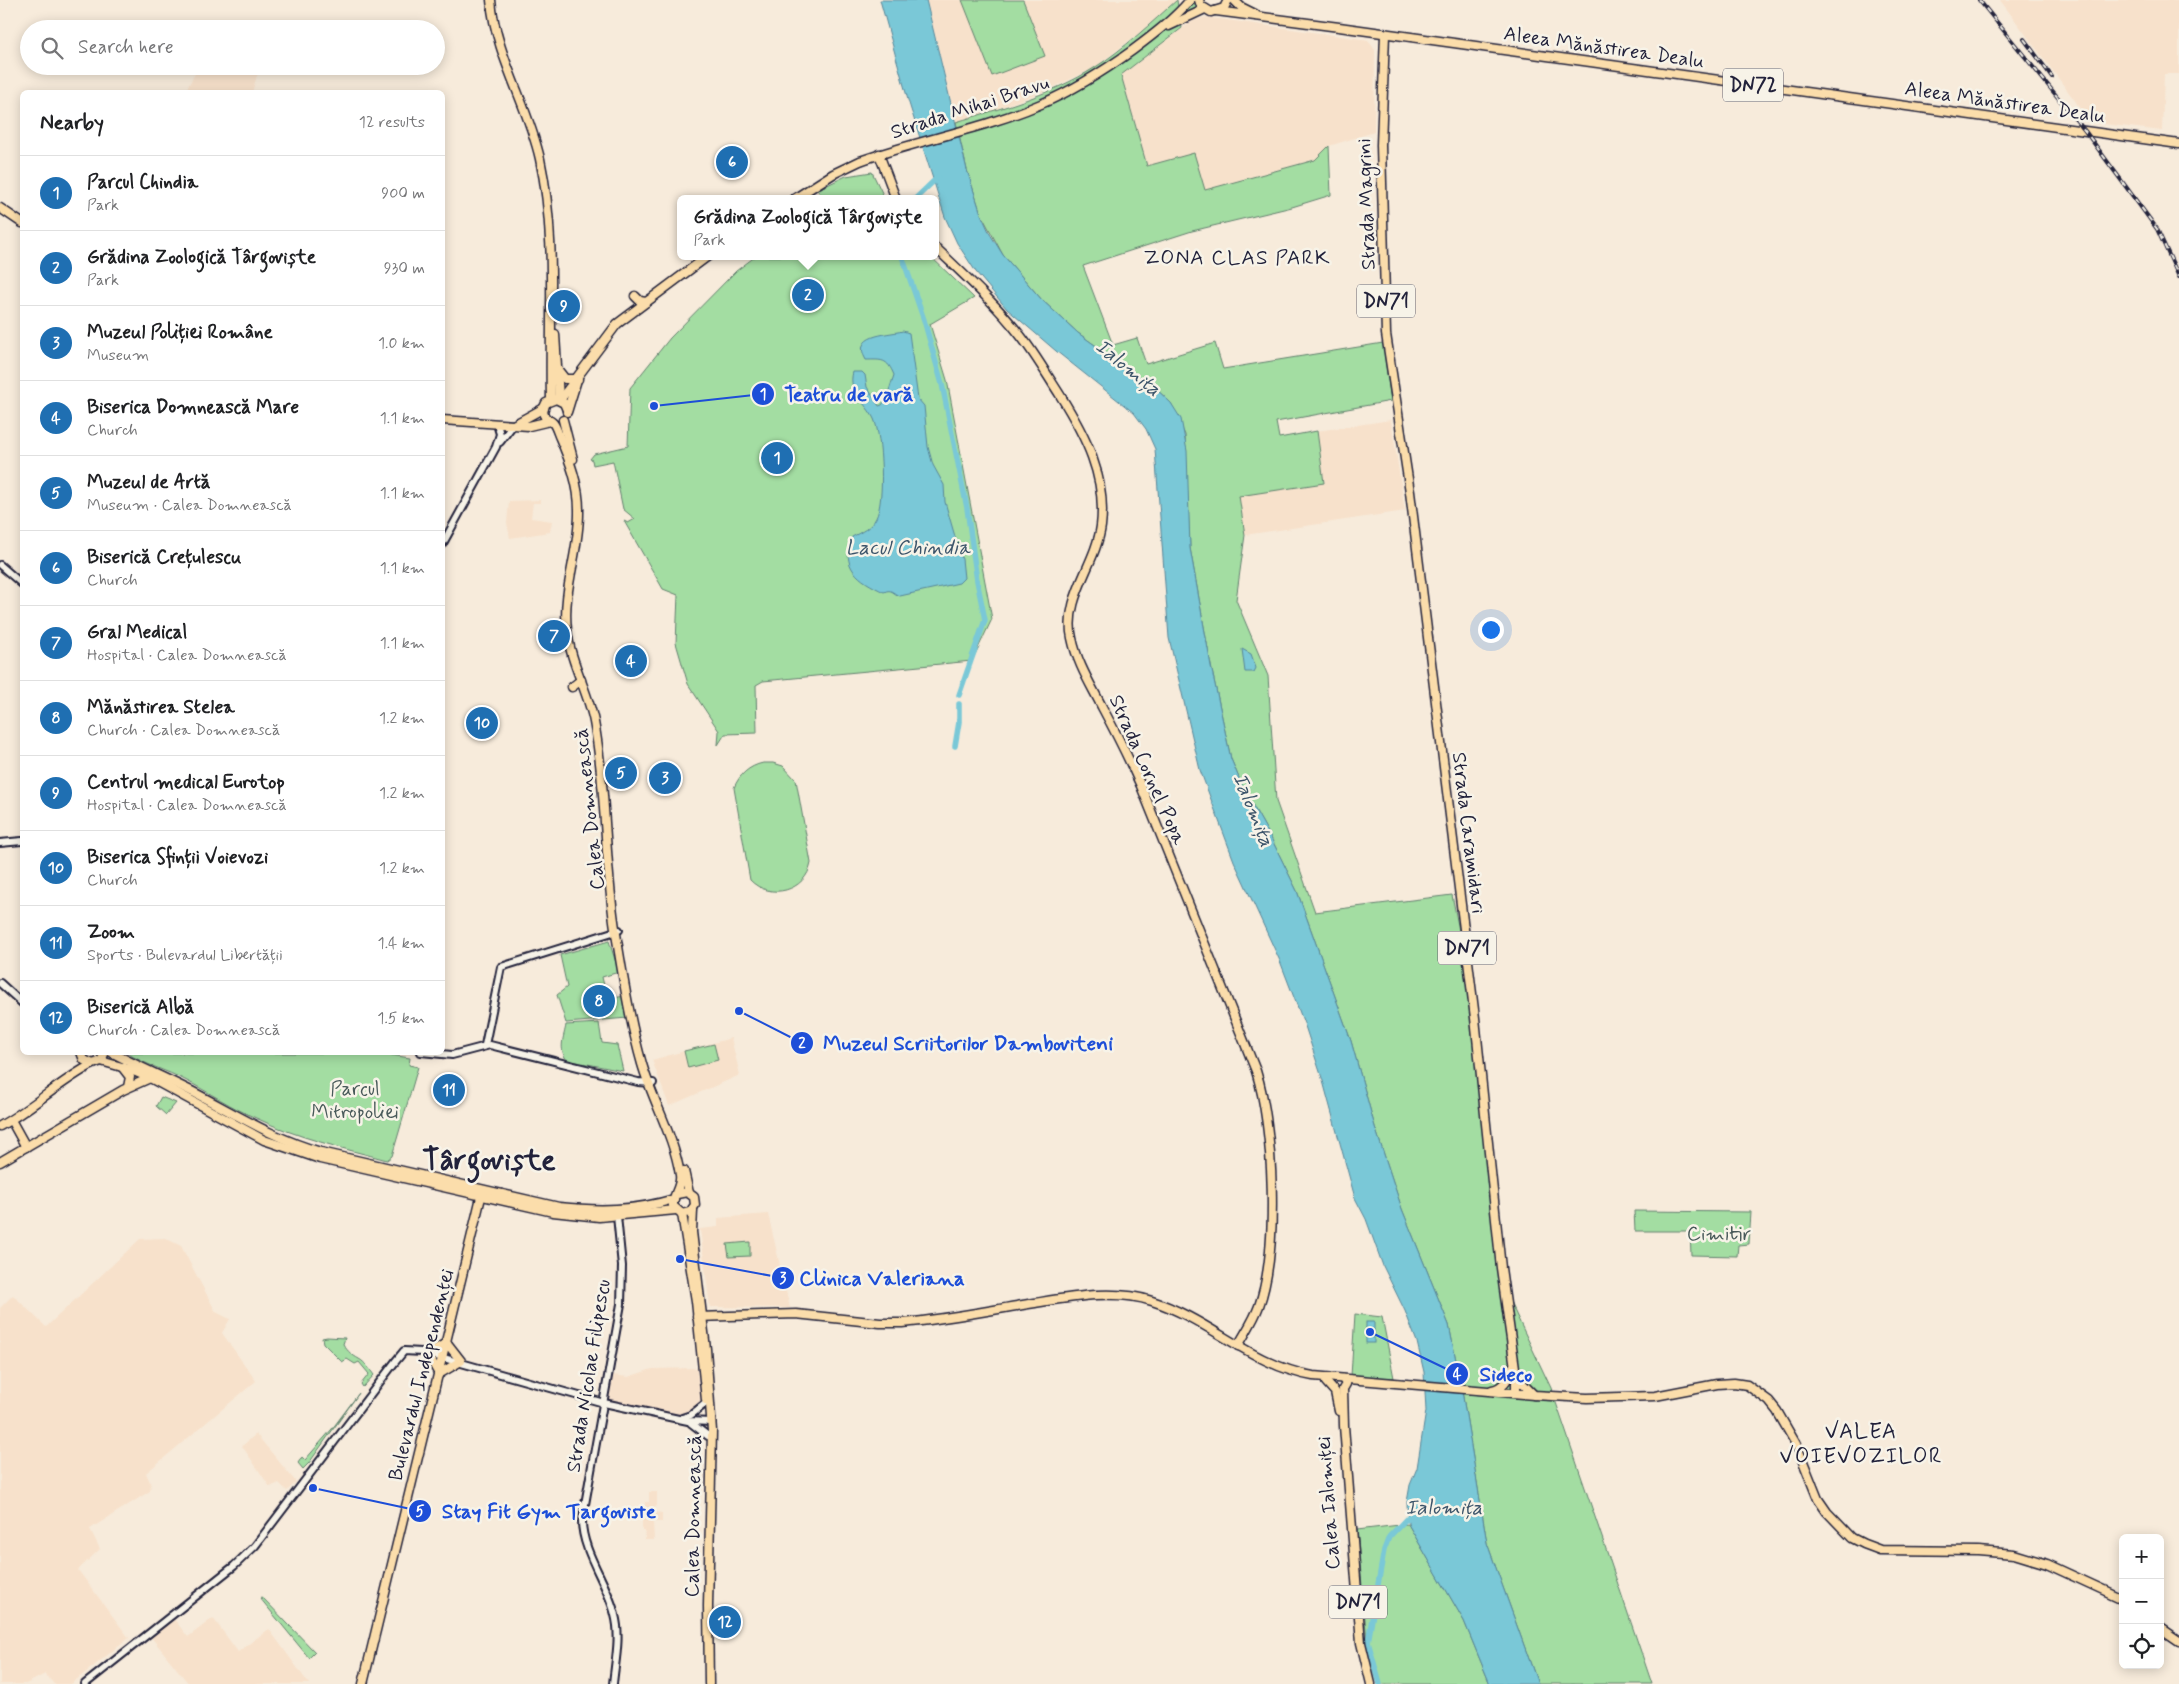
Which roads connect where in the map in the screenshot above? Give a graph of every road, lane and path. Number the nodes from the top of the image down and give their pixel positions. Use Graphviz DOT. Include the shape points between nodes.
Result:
graph roads {
  1 [pos="490,0"];
  2 [pos="495,0"];
  3 [pos="1190,0"];
  4 [pos="1198,0"];
  5 [pos="1228,0"];
  6 [pos="1234,0"];
  7 [pos="1205,9"];
  8 [pos="1216,12"];
  9 [pos="1262,17"];
  10 [pos="1384,34"];
  11 [pos="1150,37"];
  12 [pos="2179,144"];
  13 [pos="892,150"];
  14 [pos="879,154"];
  15 [pos="860,161"];
  16 [pos="882,164"];
  17 [pos="800,195"];
  18 [pos="894,195"];
  19 [pos="0,208"];
  20 [pos="20,222"];
  21 [pos="939,251"];
  22 [pos="703,260"];
  23 [pos="636,296"];
  24 [pos="646,302"];
  25 [pos="554,372"];
  26 [pos="578,379"];
  27 [pos="556,400"];
  28 [pos="544,408"];
  29 [pos="567,410"];
  30 [pos="445,420"];
  31 [pos="563,420"];
  32 [pos="551,422"];
  33 [pos="497,424"];
  34 [pos="513,425"];
  35 [pos="496,447"];
  36 [pos="1406,462"];
  37 [pos="445,540"];
  38 [pos="0,565"];
  39 [pos="20,582"];
  40 [pos="581,680"];
  41 [pos="572,687"];
  42 [pos="20,841"];
  43 [pos="0,843"];
  44 [pos="617,931"];
  45 [pos="601,936"];
  46 [pos="618,944"];
  47 [pos="0,984"];
  48 [pos="20,1001"];
  49 [pos="485,1045"];
  50 [pos="445,1054"];
  51 [pos="81,1055"];
  52 [pos="82,1055"];
  53 [pos="103,1055"];
  54 [pos="118,1055"];
  55 [pos="122,1055"];
  56 [pos="129,1061"];
  57 [pos="97,1062"];
  58 [pos="120,1065"];
  59 [pos="73,1074"];
  60 [pos="150,1078"];
  61 [pos="651,1084"];
  62 [pos="128,1087"];
  63 [pos="10,1120"];
  64 [pos="0,1126"];
  65 [pos="26,1147"];
  66 [pos="0,1162"];
  67 [pos="482,1193"];
  68 [pos="689,1193"];
  69 [pos="676,1196"];
  70 [pos="693,1210"];
  71 [pos="679,1212"];
  72 [pos="617,1216"];
  73 [pos="703,1316"];
  74 [pos="447,1343"];
  75 [pos="1238,1346"];
  76 [pos="427,1353"];
  77 [pos="444,1357"];
  78 [pos="461,1362"];
  79 [pos="1514,1371"];
  80 [pos="439,1374"];
  81 [pos="1313,1376"];
  82 [pos="1326,1382"];
  83 [pos="1346,1383"];
  84 [pos="1485,1391"];
  85 [pos="1513,1393"];
  86 [pos="1534,1395"];
  87 [pos="604,1403"];
  88 [pos="706,1403"];
  89 [pos="1340,1404"];
  90 [pos="676,1418"];
  91 [pos="688,1421"];
  92 [pos="710,1422"];
  93 [pos="1342,1426"];
  94 [pos="708,1438"];
  95 [pos="2119,1597"];
  96 [pos="2164,1631"];
  97 [pos="2179,1641"];
  98 [pos="85,1684"];
  99 [pos="363,1684"];
  100 [pos="613,1684"];
  101 [pos="704,1684"];
  102 [pos="709,1684"];
  103 [pos="1366,1684"];
  104 [pos="1371,1684"];
  1 -- 25 [label="main road" via="499,42 533,135 545,189"];
  2 -- 25 [label="main road" via="502,37 531,114 546,169 552,213"];
  3 -- 11 [label="main road, Strada Mihai Bravu"];
  4 -- 7 [label="main road"];
  5 -- 8 [label="main road" via="1224,8"];
  6 -- 9 [label="main road, Aleea Mănăstirea Dealu"];
  7 -- 8 [label="main road, Aleea Mănăstirea Dealu"];
  7 -- 11 [label="main road, Strada Mihai Bravu"];
  8 -- 9 [label="main road, Aleea Mănăstirea Dealu"];
  9 -- 10 [label="main road, Aleea Mănăstirea Dealu"];
  10 -- 12 [label="main road, Aleea Mănăstirea Dealu / DN72"];
  10 -- 36 [label="main road, Strada Magrini / DN71" via="1381,145 1386,334"];
  11 -- 13 [label="main road, Strada Mihai Bravu" via="1073,89 1029,109"];
  13 -- 14 [label="main road, Strada Mihai Bravu"];
  13 -- 16 [label="main road"];
  14 -- 15 [label="main road, Strada Mihai Bravu"];
  14 -- 16 [label="main road"];
  15 -- 16 [label="main road" via="875,160"];
  15 -- 17 [label="main road, Strada Mihai Bravu"];
  16 -- 18 [label="main road"];
  19 -- 20 [label="main road"];
  21 -- 75 [label="main road, Strada Cornel Popa" via="1022,336 1078,426 1095,466 1101,494 1100,529 1073,608 1072,638 1080,664 1137,777 1256,1071 1264,1101 1271,1195 1270,1240 1259,1307"];
  22 -- 24 [label="main road"];
  23 -- 24 [label="main road"];
  24 -- 26 [label="main road" via="631,310 608,334"];
  25 -- 26 [label="main road" via="565,379"];
  25 -- 27 [label="main road"];
  26 -- 27 [label="main road"];
  26 -- 29 [label="main road"];
  27 -- 28 [label="main road"];
  27 -- 29 [label="main road"];
  28 -- 32 [label="main road" via="544,415"];
  28 -- 34 [label="main road"];
  29 -- 31 [label="main road"];
  30 -- 33 [label="main road"];
  31 -- 32 [label="main road"];
  31 -- 44 [label="main road, Calea Domnească" via="584,508 571,601 571,630 602,741"];
  32 -- 34 [label="main road"];
  32 -- 40 [label="main road, Calea Domnească" via="572,471 578,495 579,519 569,582 567,630"];
  33 -- 34 [label="main road"];
  33 -- 35 [label="street" via="500,434"];
  34 -- 35 [label="street"];
  35 -- 37 [label="street"];
  36 -- 79 [label="main road, Strada Caramidari / DN71" via="1474,1008"];
  38 -- 39 [label="street"];
  40 -- 41 [label="main road"];
  40 -- 44 [label="main road, Calea Domnească" via="593,716 598,749"];
  42 -- 43 [label="street"];
  44 -- 45 [label="street"];
  44 -- 46 [label="main road, Calea Domnească"];
  44 -- 61 [label="main road, Calea Domnească"];
  45 -- 46 [label="street"];
  45 -- 49 [label="street" via="500,967"];
  46 -- 61 [label="main road, Calea Domnească" via="636,1035"];
  47 -- 48 [label="street"];
  49 -- 50 [label="street"];
  49 -- 61 [label="street"];
  51 -- 59 [label="main road"];
  52 -- 57 [label="main road" via="88,1062"];
  53 -- 57 [label="main road"];
  54 -- 56 [label="main road"];
  55 -- 56 [label="main road"];
  56 -- 67 [label="main road" via="293,1144"];
  57 -- 58 [label="main road"];
  57 -- 59 [label="main road"];
  58 -- 60 [label="main road"];
  58 -- 62 [label="main road" via="129,1074 131,1081"];
  59 -- 63 [label="main road"];
  60 -- 62 [label="main road"];
  60 -- 67 [label="main road" via="252,1134 287,1149"];
  61 -- 68 [label="main road, Calea Domnească" via="676,1141"];
  61 -- 69 [label="main road, Calea Domnească" via="675,1151 680,1176"];
  62 -- 65 [label="main road"];
  63 -- 64 [label="main road"];
  63 -- 65 [label="main road"];
  65 -- 66 [label="main road"];
  67 -- 69 [label="main road" via="583,1210 616,1210 657,1204"];
  67 -- 72 [label="main road" via="553,1212"];
  67 -- 74 [label="main road, Bulevardul Independenței"];
  68 -- 69 [label="main road" via="684,1191"];
  68 -- 70 [label="main road" via="695,1199"];
  69 -- 71 [label="main road"];
  70 -- 71 [label="main road"];
  70 -- 73 [label="main road" via="692,1232"];
  71 -- 72 [label="main road" via="658,1210"];
  71 -- 73 [label="main road"];
  72 -- 87 [label="street, Strada Nicolae Filipescu" via="623,1275 621,1304"];
  73 -- 75 [label="main road" via="796,1314 903,1323 1056,1300 1113,1296 1161,1304"];
  73 -- 88 [label="main road"];
  73 -- 92 [label="main road, Calea Domnească"];
  74 -- 76 [label="main road"];
  74 -- 77 [label="main road, Bulevardul Independenței"];
  74 -- 78 [label="main road"];
  75 -- 81 [label="main road" via="1290,1371"];
  76 -- 77 [label="street"];
  76 -- 80 [label="main road"];
  76 -- 98 [label="street" via="411,1350 398,1357 250,1552"];
  77 -- 78 [label="street"];
  77 -- 80 [label="main road, Bulevardul Independenței"];
  78 -- 80 [label="main road"];
  78 -- 87 [label="street"];
  79 -- 84 [label="main road" via="1499,1388"];
  79 -- 85 [label="main road"];
  79 -- 86 [label="main road"];
  80 -- 99 [label="main road, Bulevardul Independenței"];
  81 -- 82 [label="main road"];
  81 -- 83 [label="main road"];
  82 -- 83 [label="main road"];
  82 -- 89 [label="main road, Calea Ialomiței"];
  83 -- 84 [label="main road" via="1392,1383"];
  83 -- 89 [label="main road"];
  83 -- 89 [label="main road"];
  84 -- 85 [label="main road"];
  85 -- 86 [label="main road"];
  86 -- 95 [label="main road" via="1587,1398 1648,1396 1717,1384 1747,1385 1777,1411 1796,1444 1818,1499 1837,1524 1858,1541 1880,1550 2014,1554 2047,1564"];
  87 -- 90 [label="street"];
  87 -- 100 [label="street, Strada Nicolae Filipescu" via="582,1528 615,1616"];
  88 -- 90 [label="street" via="689,1416"];
  88 -- 92 [label="main road"];
  89 -- 93 [label="main road, Calea Ialomiței"];
  90 -- 91 [label="street"];
  91 -- 92 [label="street"];
  91 -- 94 [label="street"];
  92 -- 94 [label="main road, Calea Domnească"];
  92 -- 102 [label="main road, Calea Domnească"];
  93 -- 103 [label="main road, Calea Ialomiței / DN71" via="1357,1645"];
  93 -- 104 [label="main road, DN71" via="1361,1644"];
  94 -- 101 [label="main road, Calea Domnească"];
  96 -- 97 [label="main road"];
}
